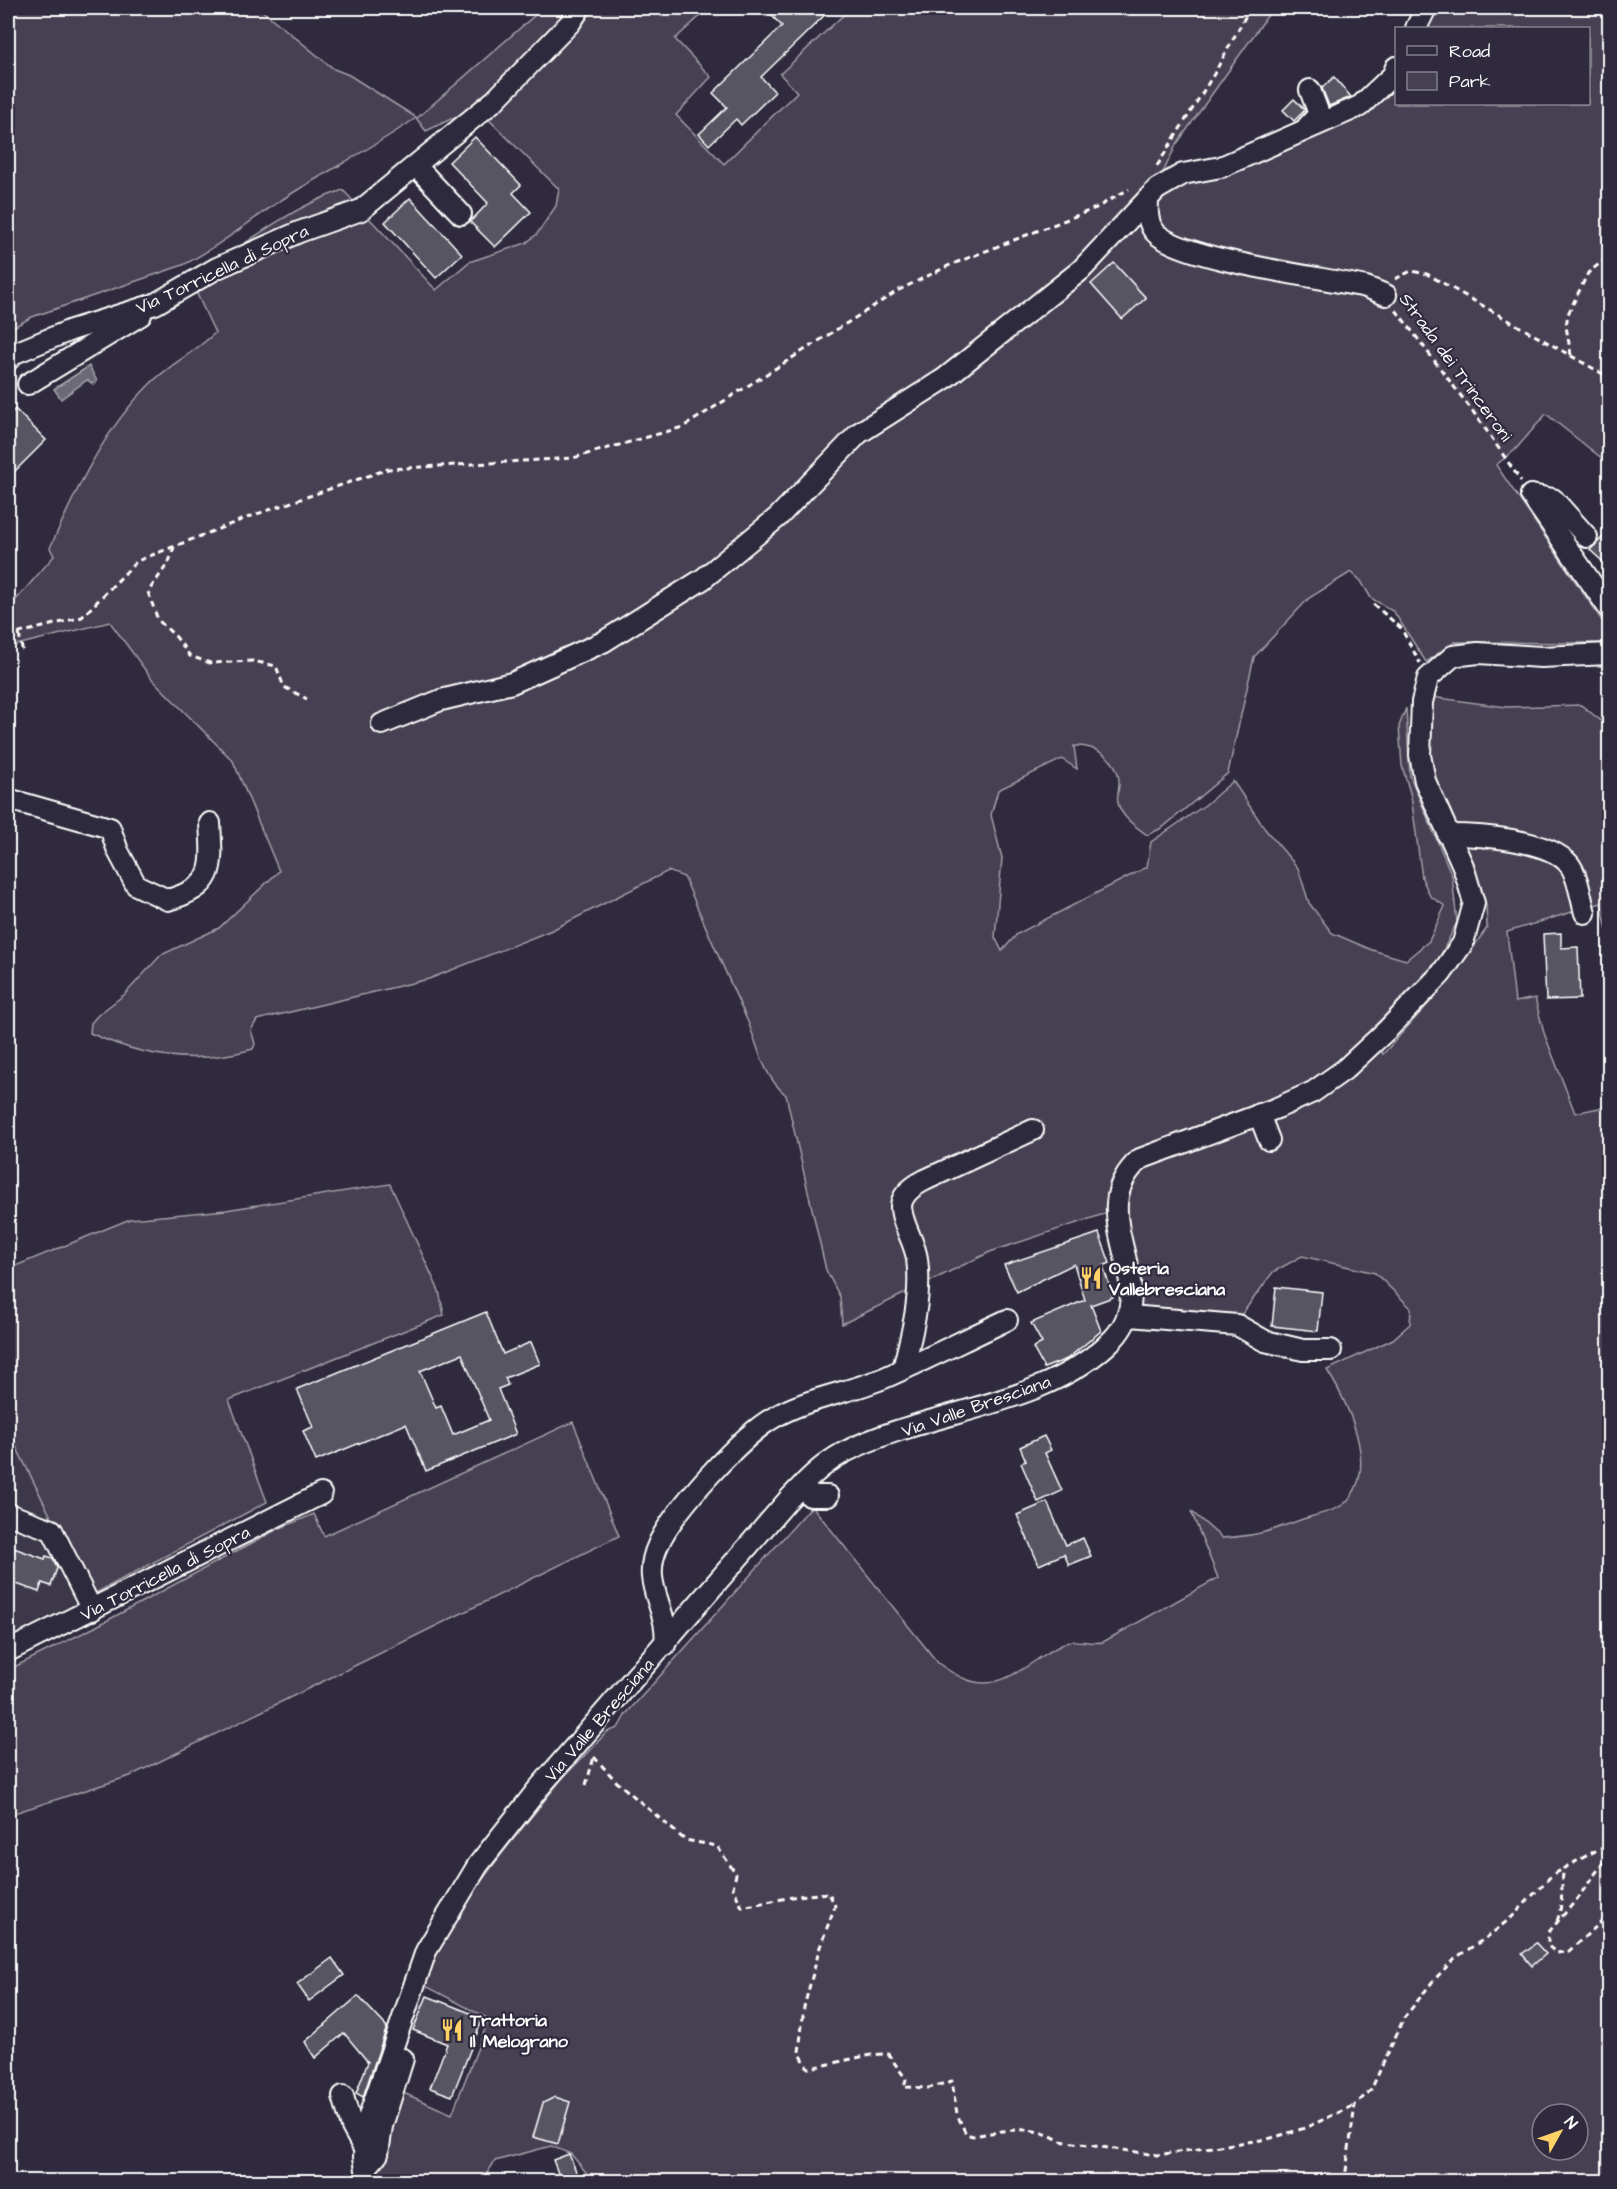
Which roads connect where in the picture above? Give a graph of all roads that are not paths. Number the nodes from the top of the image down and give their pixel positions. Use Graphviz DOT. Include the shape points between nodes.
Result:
graph roads {
  1 [pos="580,8"];
  2 [pos="1426,8"];
  3 [pos="1416,27"];
  4 [pos="1395,69"];
  5 [pos="1310,90"];
  6 [pos="1307,127"];
  7 [pos="416,166"];
  8 [pos="1148,202"];
  9 [pos="461,214"];
  10 [pos="1386,295"];
  11 [pos="155,304"];
  12 [pos="8,360"];
  13 [pos="28,384"];
  14 [pos="1587,537"];
  15 [pos="1610,610"];
  16 [pos="1610,654"];
  17 [pos="382,724"];
  18 [pos="8,800"];
  19 [pos="210,823"];
  20 [pos="1448,835"];
  21 [pos="1585,913"];
  22 [pos="1259,1114"];
  23 [pos="1033,1130"];
  24 [pos="1269,1140"];
  25 [pos="1130,1316"];
  26 [pos="1007,1320"];
  27 [pos="1331,1350"];
  28 [pos="903,1369"];
  29 [pos="321,1494"];
  30 [pos="8,1514"];
  31 [pos="92,1610"];
  32 [pos="664,1645"];
  33 [pos="8,1651"];
  34 [pos="403,2059"];
  35 [pos="343,2096"];
  36 [pos="363,2147"];
  37 [pos="367,2175"];
  1 -- 7 [label="street, Via Torricella di Sopra" via="495,100"];
  2 -- 3 [label="street"];
  4 -- 6 [label="street" via="1360,106"];
  5 -- 6 [label="street" via="1319,114"];
  6 -- 8 [label="street" via="1221,166 1183,174 1157,189"];
  7 -- 9 [label="street"];
  7 -- 11 [label="street, Via Torricella di Sopra" via="361,210 217,268"];
  8 -- 10 [label="street" via="1150,225 1170,242 1236,261 1366,287"];
  8 -- 17 [label="street" via="1081,270 944,379 860,433 778,517 703,579 603,642 512,683 441,699"];
  11 -- 12 [label="street, Via Torricella di Sopra" via="71,330 15,353"];
  11 -- 13 [label="street" via="123,328"];
  14 -- 15 [label="street" via="1553,499 1531,495"];
  16 -- 20 [label="street" via="1453,656 1428,678 1422,702 1420,754 1425,781"];
  18 -- 19 [label="street" via="110,828 136,885 168,900 194,892 207,877 212,852"];
  20 -- 21 [label="street" via="1500,837 1551,850 1570,865"];
  20 -- 22 [label="street" via="1463,866 1473,903 1463,943 1441,974 1344,1070 1312,1092"];
  22 -- 24 [label="street"];
  22 -- 25 [label="street" via="1140,1159 1125,1172 1116,1209 1131,1285"];
  23 -- 28 [label="street" via="925,1180 905,1196 901,1206 917,1259 913,1328"];
  25 -- 27 [label="street" via="1237,1324 1265,1341 1303,1350"];
  25 -- 32 [label="street, Via Valle Bresciana" via="1113,1339 1073,1370 1041,1386 874,1441 843,1453 812,1474"];
  26 -- 28 [label="street"];
  28 -- 32 [label="street" via="772,1418 740,1444 694,1496 658,1545 653,1562 653,1593 667,1625"];
  29 -- 31 [label="street, Via Torricella di Sopra"];
  30 -- 31 [label="street" via="52,1530"];
  31 -- 33 [label="street, Via Torricella di Sopra"];
  32 -- 36 [label="street, Via Valle Bresciana" via="538,1789 478,1865 426,1951 366,2125"];
  34 -- 37 [label="street" via="382,2126 378,2154"];
  35 -- 36 [label="street"];
  36 -- 37 [label="street, Via Valle Bresciana"];
}
